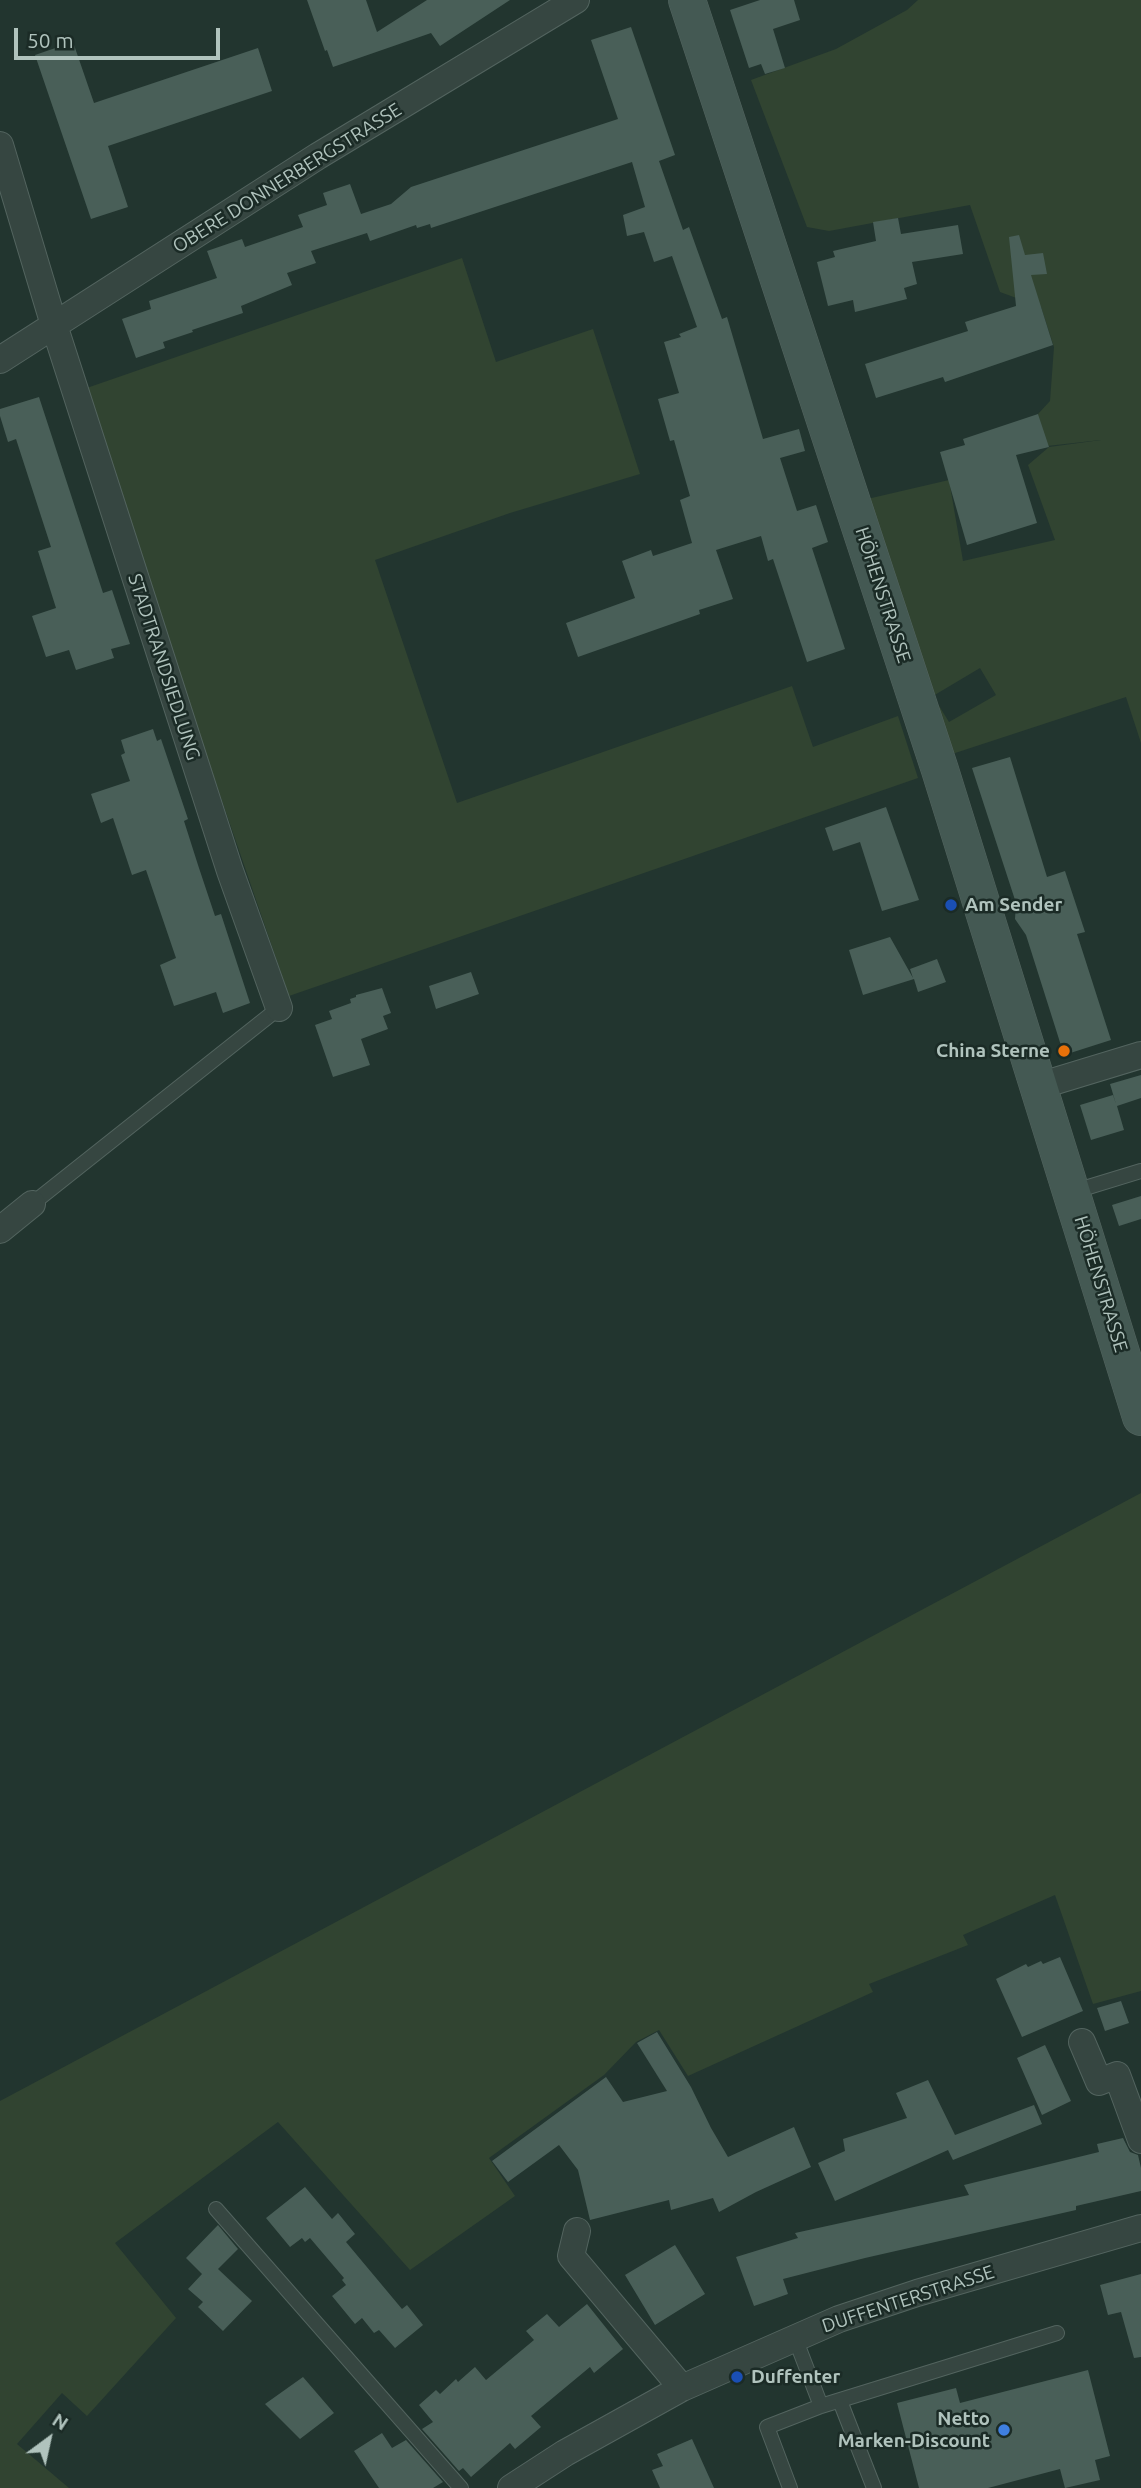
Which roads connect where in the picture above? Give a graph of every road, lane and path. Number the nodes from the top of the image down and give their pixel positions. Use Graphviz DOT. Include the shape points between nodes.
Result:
graph roads {
  1 [pos="576,0"];
  2 [pos="687,0"];
  3 [pos="0,145"];
  4 [pos="54,325"];
  5 [pos="0,360"];
  6 [pos="279,1008"];
  7 [pos="1141,1055"];
  8 [pos="1040,1086"];
  9 [pos="1141,1171"];
  10 [pos="1072,1192"];
  11 [pos="32,1204"];
  12 [pos="0,1230"];
  13 [pos="1141,1417"];
  14 [pos="1082,2042"];
  15 [pos="1141,2140"];
  16 [pos="216,2208"];
  17 [pos="1141,2228"];
  18 [pos="577,2231"];
  19 [pos="1057,2333"];
  20 [pos="795,2338"];
  21 [pos="682,2388"];
  22 [pos="840,2401"];
  23 [pos="821,2406"];
  24 [pos="461,2488"];
  25 [pos="511,2488"];
  26 [pos="790,2488"];
  27 [pos="874,2488"];
  1 -- 4 [label="street, OBERE DONNERBERGSTRASSE" via="318,156"];
  2 -- 8 [label="street, HÖHENSTRASSE"];
  3 -- 4 [label="street, STADTRANDSIEDLUNG"];
  4 -- 5 [label="street, OBERE DONNERBERGSTRASSE"];
  4 -- 6 [label="street, STADTRANDSIEDLUNG" via="230,871"];
  6 -- 11 [label="lane"];
  7 -- 8 [label="street"];
  8 -- 10 [label="street, HÖHENSTRASSE"];
  9 -- 10 [label="lane, HÖHENSTRASSE"];
  10 -- 13 [label="street, HÖHENSTRASSE"];
  11 -- 12 [label="street"];
  14 -- 15 [label="street" via="1099,2082 1117,2075"];
  16 -- 24 [label="lane"];
  17 -- 20 [label="street, DUFFENTERSTRASSE" via="917,2293"];
  18 -- 21 [label="street" via="571,2256"];
  19 -- 22 [label="lane"];
  20 -- 21 [label="street, DUFFENTERSTRASSE"];
  20 -- 23 [label="lane"];
  21 -- 25 [label="street, DUFFENTERSTRASSE"];
  22 -- 23 [label="lane"];
  22 -- 27 [label="lane"];
  23 -- 26 [label="lane" via="767,2427"];
}
